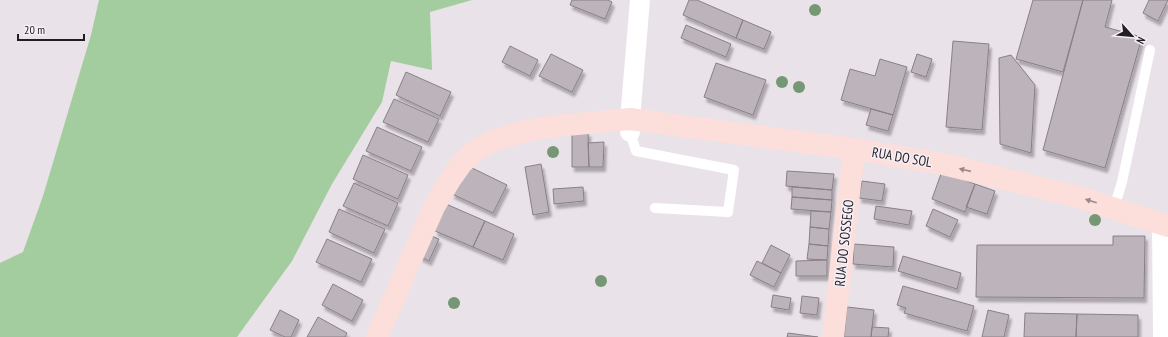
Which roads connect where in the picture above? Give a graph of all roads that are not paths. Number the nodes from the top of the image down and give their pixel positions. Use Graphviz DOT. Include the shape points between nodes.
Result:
graph roads {
  1 [pos="640,0"];
  2 [pos="1150,50"];
  3 [pos="630,126"];
  4 [pos="854,150"];
  5 [pos="655,208"];
  6 [pos="1114,208"];
  7 [pos="1165,225"];
  8 [pos="377,337"];
  9 [pos="833,337"];
  10 [pos="1163,337"];
  1 -- 3 [label="street"];
  2 -- 6 [label="lane" via="1122,182"];
  3 -- 4 [label="main road, RUA DO SOL"];
  3 -- 5 [label="lane" via="636,150 734,170 728,212"];
  3 -- 8 [label="main road, RUA DO SOL" via="556,126 525,131 495,140 478,149 462,163 434,207"];
  6 -- 4 [label="main road, RUA DO SOL, one-way" via="943,164"];
  4 -- 9 [label="main road, RUA DO SOSSEGO"];
  6 -- 7 [label="main road, RUA DO SOL"];
  7 -- 10 [label="street"];
}
